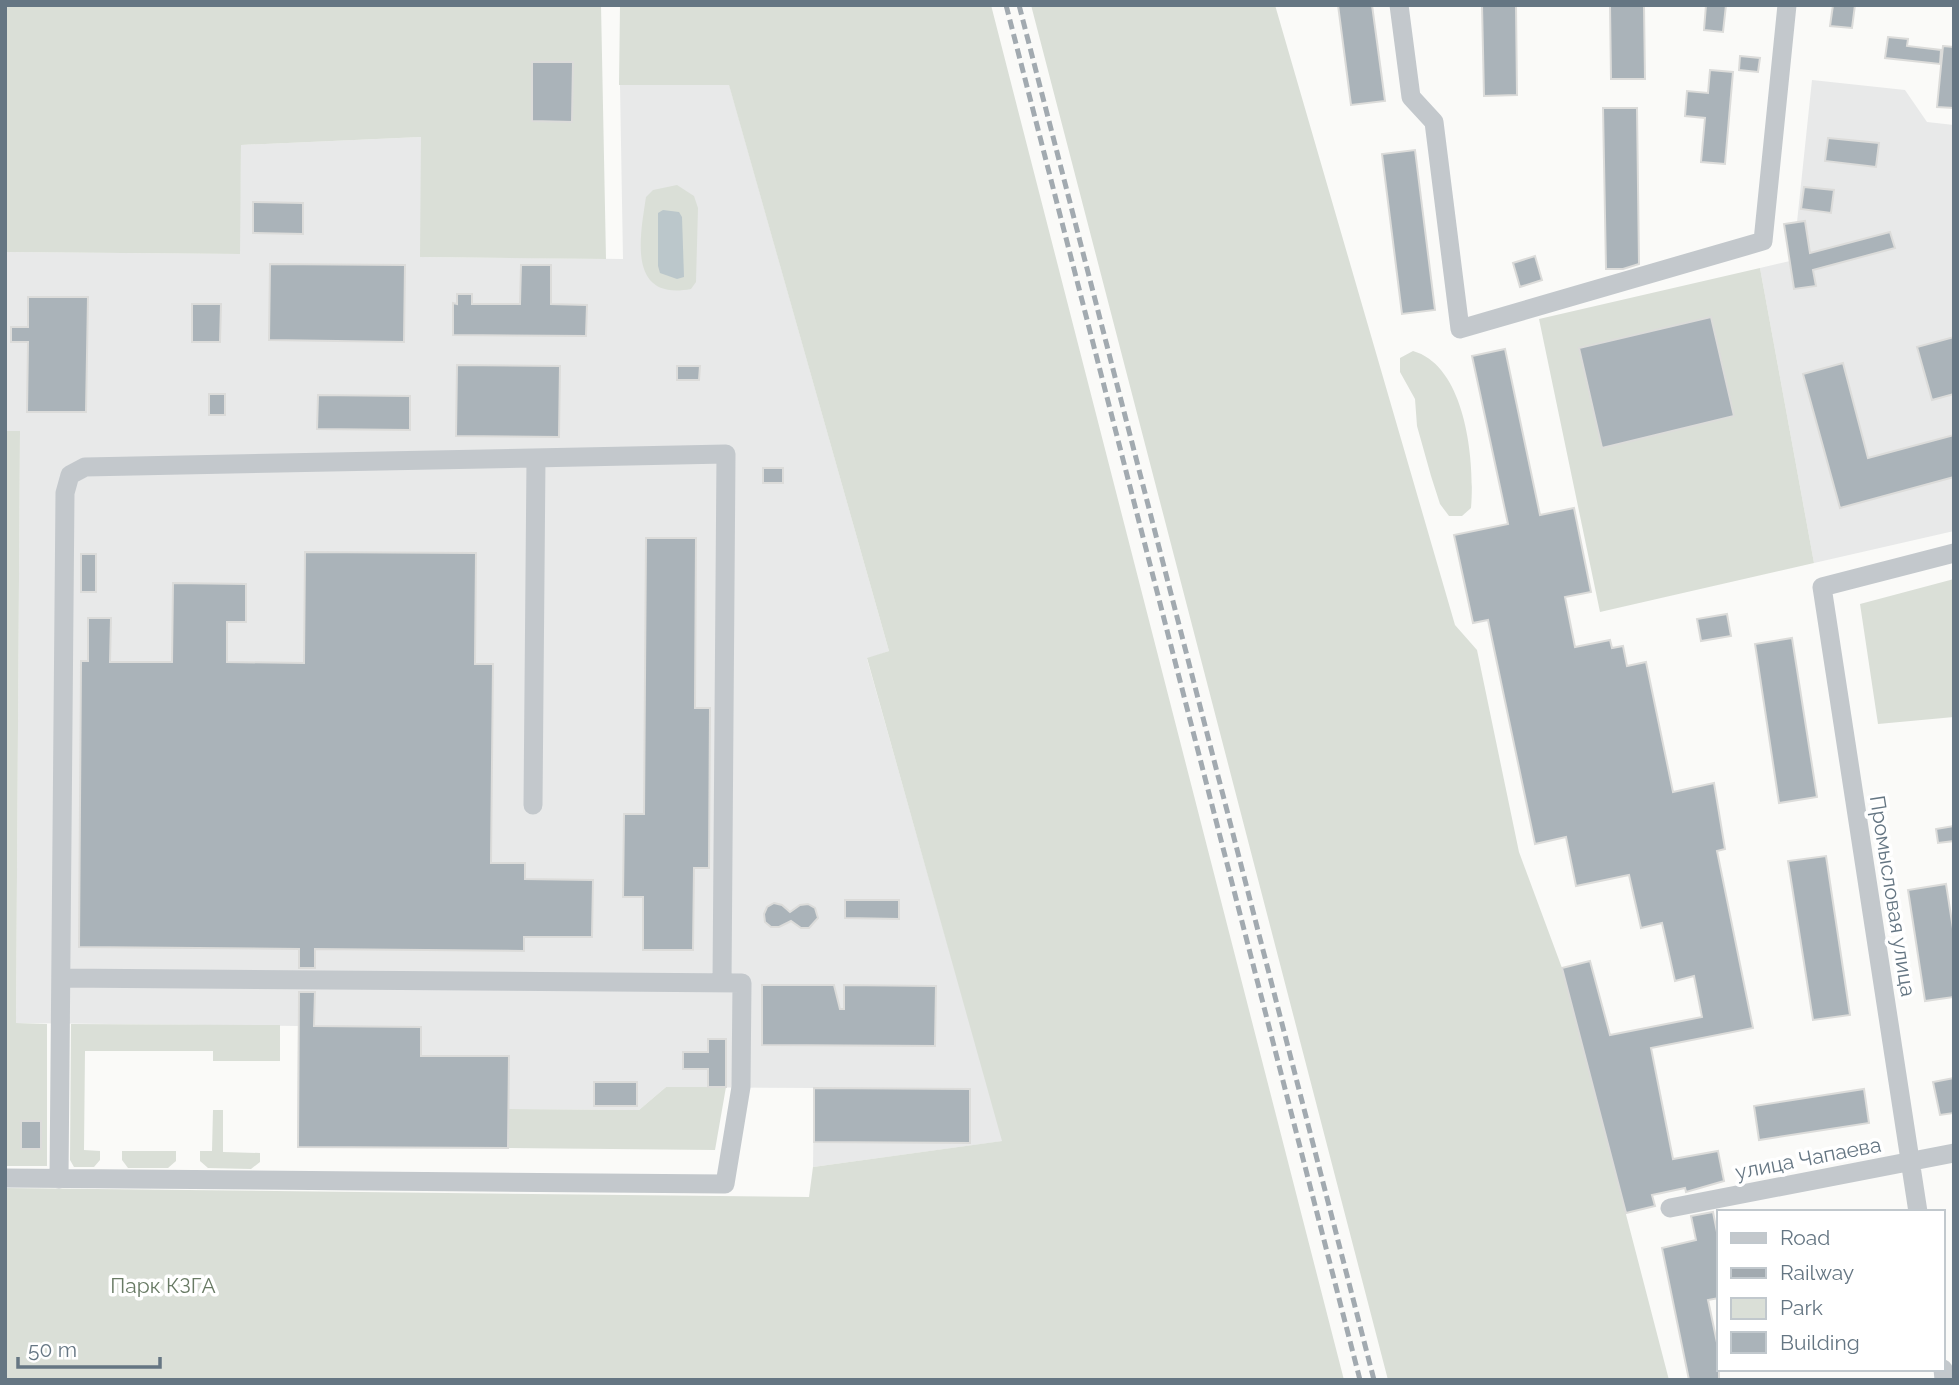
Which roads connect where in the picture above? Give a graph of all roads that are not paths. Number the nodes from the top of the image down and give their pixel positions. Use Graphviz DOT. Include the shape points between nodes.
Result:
graph roads {
  1 [pos="1399,5"];
  2 [pos="1787,5"];
  3 [pos="536,458"];
  4 [pos="1954,553"];
  5 [pos="533,805"];
  6 [pos="61,978"];
  7 [pos="722,983"];
  8 [pos="1954,1153"];
  9 [pos="1911,1161"];
  10 [pos="5,1178"];
  11 [pos="59,1179"];
  12 [pos="1670,1208"];
  13 [pos="1918,1210"];
  1 -- 2 [label="street" via="1411,97 1434,122 1460,329 1763,241"];
  3 -- 5 [label="street"];
  3 -- 6 [label="street" via="85,467 70,475 65,493"];
  3 -- 7 [label="street" via="726,454"];
  4 -- 9 [label="street, Промысловая улица" via="1822,587"];
  6 -- 7 [label="street"];
  6 -- 11 [label="street"];
  7 -- 11 [label="street" via="742,983 741,1087 725,1184"];
  8 -- 9 [label="street, улица Чапаева"];
  9 -- 12 [label="street, улица Чапаева"];
  9 -- 13 [label="street, Промысловая улица"];
  10 -- 11 [label="street"];
}
